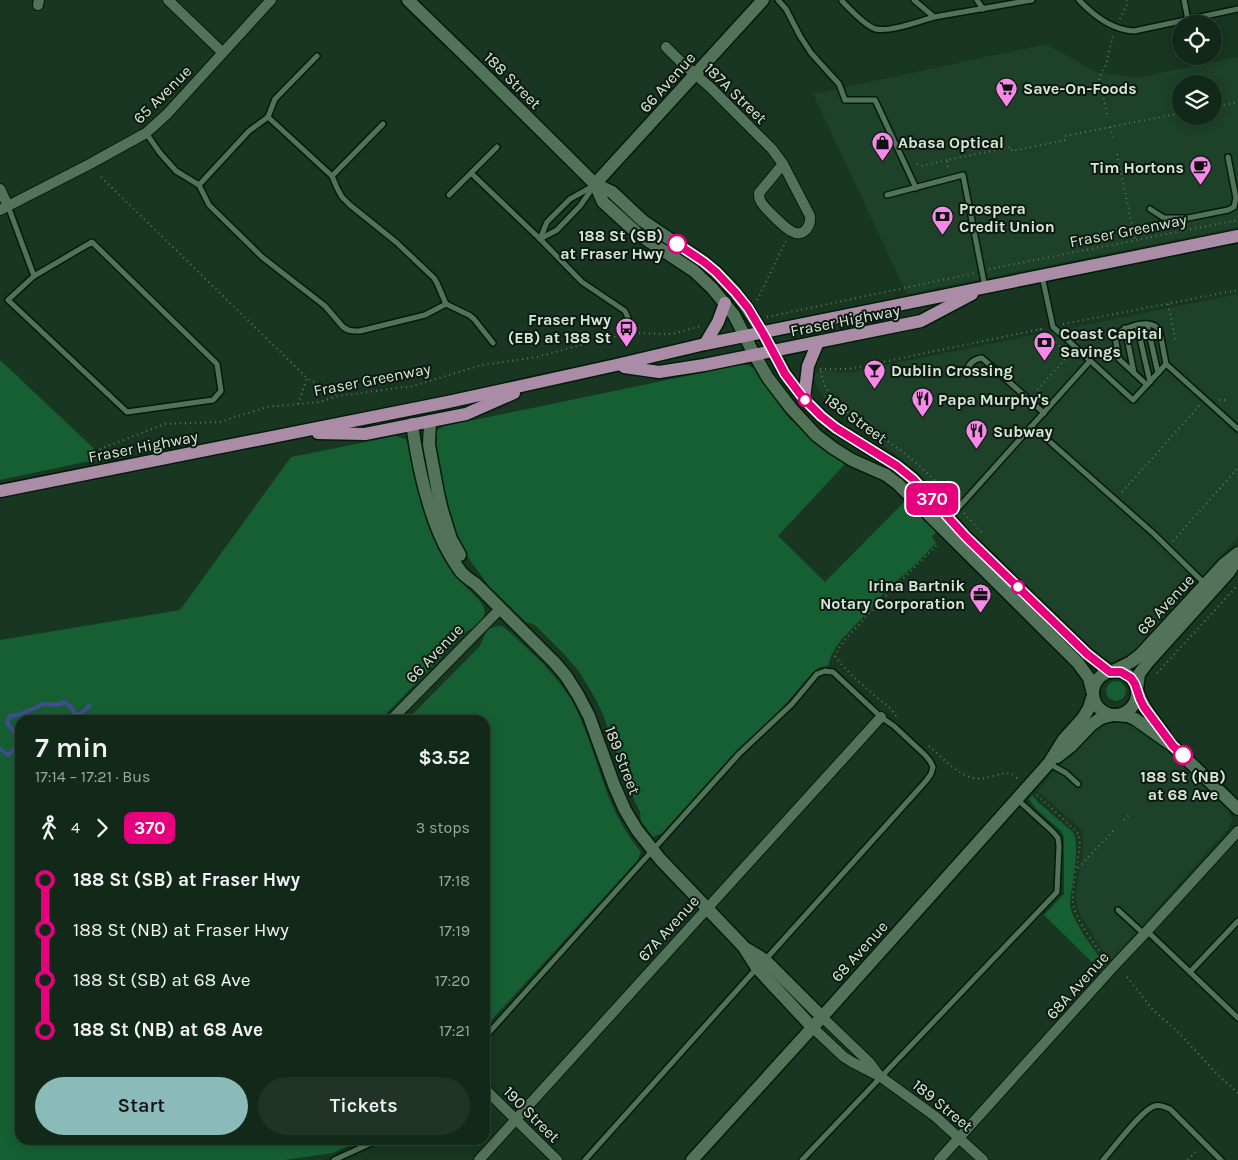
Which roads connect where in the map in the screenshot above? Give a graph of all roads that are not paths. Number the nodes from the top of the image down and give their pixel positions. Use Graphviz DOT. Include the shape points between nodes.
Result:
graph roads {
  1 [pos="168,0"];
  2 [pos="271,0"];
  3 [pos="408,0"];
  4 [pos="762,0"];
  5 [pos="778,0"];
  6 [pos="914,0"];
  7 [pos="977,0"];
  8 [pos="1032,0"];
  9 [pos="1079,0"];
  10 [pos="1184,0"];
  11 [pos="842,1"];
  12 [pos="983,9"];
  13 [pos="1238,10"];
  14 [pos="1187,15"];
  15 [pos="1213,15"];
  16 [pos="934,18"];
  17 [pos="1172,23"];
  18 [pos="666,47"];
  19 [pos="222,52"];
  20 [pos="317,56"];
  21 [pos="696,74"];
  22 [pos="268,117"];
  23 [pos="384,124"];
  24 [pos="146,133"];
  25 [pos="497,147"];
  26 [pos="1228,157"];
  27 [pos="783,164"];
  28 [pos="471,173"];
  29 [pos="332,176"];
  30 [pos="595,184"];
  31 [pos="199,185"];
  32 [pos="916,188"];
  33 [pos="0,189"];
  34 [pos="450,195"];
  35 [pos="887,195"];
  36 [pos="4,208"];
  37 [pos="1150,209"];
  38 [pos="1238,236"];
  39 [pos="540,239"];
  40 [pos="34,276"];
  41 [pos="1042,276"];
  42 [pos="985,287"];
  43 [pos="725,303"];
  44 [pos="446,304"];
  45 [pos="628,318"];
  46 [pos="1147,324"];
  47 [pos="1137,325"];
  48 [pos="1125,328"];
  49 [pos="763,333"];
  50 [pos="746,337"];
  51 [pos="818,342"];
  52 [pos="493,344"];
  53 [pos="705,344"];
  54 [pos="773,351"];
  55 [pos="754,354"];
  56 [pos="1090,361"];
  57 [pos="1166,364"];
  58 [pos="616,365"];
  59 [pos="966,373"];
  60 [pos="1134,373"];
  61 [pos="1158,374"];
  62 [pos="538,382"];
  63 [pos="1148,384"];
  64 [pos="804,399"];
  65 [pos="448,402"];
  66 [pos="1044,413"];
  67 [pos="430,421"];
  68 [pos="412,424"];
  69 [pos="1031,427"];
  70 [pos="1238,429"];
  71 [pos="293,433"];
  72 [pos="0,491"];
  73 [pos="946,524"];
  74 [pos="1238,553"];
  75 [pos="1238,557"];
  76 [pos="476,584"];
  77 [pos="1205,584"];
  78 [pos="500,609"];
  79 [pos="1111,672"];
  80 [pos="1137,689"];
  81 [pos="1093,694"];
  82 [pos="396,715"];
  83 [pos="1114,715"];
  84 [pos="880,717"];
  85 [pos="1173,746"];
  86 [pos="1049,763"];
  87 [pos="1078,784"];
  88 [pos="1018,799"];
  89 [pos="1238,809"];
  90 [pos="1238,831"];
  91 [pos="652,850"];
  92 [pos="706,909"];
  93 [pos="1118,910"];
  94 [pos="1238,921"];
  95 [pos="1146,933"];
  96 [pos="761,964"];
  97 [pos="1190,972"];
  98 [pos="822,1017"];
  99 [pos="1238,1018"];
  100 [pos="812,1027"];
  101 [pos="490,1030"];
  102 [pos="881,1077"];
  103 [pos="490,1094"];
  104 [pos="516,1119"];
  105 [pos="960,1138"];
  106 [pos="367,1145"];
  107 [pos="334,1160"];
  108 [pos="479,1160"];
  109 [pos="557,1160"];
  110 [pos="585,1160"];
  111 [pos="692,1160"];
  112 [pos="802,1160"];
  113 [pos="939,1160"];
  114 [pos="983,1160"];
  115 [pos="1103,1160"];
  116 [pos="1221,1160"];
  1 -- 19 [label="street"];
  2 -- 19 [label="street, 65 Avenue"];
  3 -- 30 [label="street, 188 Street"];
  4 -- 21 [label="street, 66 Avenue"];
  5 -- 32 [label="lane" via="811,54 839,84 845,100 874,100"];
  6 -- 16 [label="lane"];
  7 -- 12 [label="lane"];
  8 -- 12 [label="lane"];
  9 -- 17 [label="lane" via="1102,20 1126,30"];
  10 -- 14 [label="lane"];
  11 -- 16 [label="lane" via="874,29 889,30"];
  12 -- 16 [label="lane"];
  13 -- 15 [label="lane"];
  18 -- 21 [label="street, 187A Street"];
  19 -- 24 [label="street, 65 Avenue" via="168,114"];
  20 -- 22 [label="lane" via="275,99"];
  21 -- 27 [label="street, 187A Street" via="772,148"];
  21 -- 30 [label="street, 66 Avenue"];
  22 -- 29 [label="lane"];
  22 -- 31 [label="lane" via="249,131"];
  23 -- 29 [label="lane"];
  24 -- 31 [label="lane" via="176,171"];
  24 -- 36 [label="street, 65 Avenue"];
  25 -- 28 [label="lane"];
  26 -- 37 [label="lane" via="1236,198 1234,207 1188,218 1164,218"];
  27 -- 27 [label="street, 187A Street" via="758,192 759,199 786,227 798,233 807,229 810,216"];
  28 -- 34 [label="lane"];
  28 -- 39 [label="lane"];
  29 -- 44 [label="lane" via="342,197 434,278"];
  30 -- 39 [label="lane" via="580,206 556,230"];
  30 -- 39 [label="lane" via="570,199 547,222"];
  30 -- 43 [label="street, 188 Street" via="603,202 638,234 699,275"];
  30 -- 49 [label="street, 188 Street" via="612,192 644,221 716,272 742,300"];
  31 -- 44 [label="lane" via="209,205 262,257 325,306 348,330 360,331 425,315"];
  32 -- 35 [label="lane"];
  32 -- 42 [label="lane" via="963,175"];
  33 -- 36 [label="street"];
  36 -- 40 [label="lane"];
  38 -- 41 [label="main road, Fraser Highway"];
  39 -- 45 [label="lane" via="582,282 625,311"];
  40 -- 40 [label="lane" via="8,300 127,412 213,400 221,391 217,364 92,242"];
  41 -- 42 [label="main road, Fraser Highway"];
  41 -- 56 [label="lane" via="1053,326"];
  42 -- 49 [label="main road, Fraser Highway"];
  42 -- 51 [label="main road, Fraser Highway" via="921,321"];
  43 -- 50 [label="street, 188 Street"];
  43 -- 53 [label="main road"];
  44 -- 52 [label="lane" via="474,319"];
  46 -- 47 [label="lane"];
  46 -- 57 [label="lane" via="1160,332"];
  46 -- 61 [label="lane"];
  47 -- 48 [label="lane"];
  47 -- 63 [label="lane"];
  48 -- 60 [label="lane"];
  48 -- 60 [label="lane" via="1115,337 1119,359"];
  49 -- 50 [label="main road, Fraser Highway"];
  49 -- 54 [label="street, 188 Street"];
  50 -- 53 [label="main road, Fraser Highway"];
  50 -- 55 [label="street, 188 Street"];
  51 -- 54 [label="main road, Fraser Highway"];
  51 -- 64 [label="main road" via="808,366"];
  53 -- 58 [label="main road, Fraser Highway"];
  54 -- 55 [label="main road, Fraser Highway"];
  54 -- 64 [label="street, 188 Street"];
  55 -- 58 [label="main road, Fraser Highway" via="659,372"];
  55 -- 73 [label="street, 188 Street" via="782,396 816,435 852,460 886,475"];
  56 -- 63 [label="lane" via="1133,400"];
  56 -- 66 [label="lane"];
  57 -- 61 [label="lane"];
  57 -- 70 [label="lane"];
  58 -- 62 [label="main road, Fraser Highway"];
  59 -- 66 [label="lane" via="972,362 982,358"];
  60 -- 63 [label="lane"];
  61 -- 63 [label="lane"];
  62 -- 65 [label="main road, Fraser Highway"];
  62 -- 67 [label="main road, Fraser Highway" via="466,414"];
  64 -- 73 [label="street, 188 Street" via="836,428 913,479"];
  65 -- 68 [label="main road"];
  65 -- 71 [label="main road, Fraser Highway"];
  66 -- 69 [label="lane"];
  67 -- 68 [label="main road, Fraser Highway"];
  67 -- 76 [label="street, 189 Street" via="428,445 442,510 451,539"];
  68 -- 71 [label="main road, Fraser Highway" via="365,434"];
  68 -- 76 [label="street, 189 Street" via="427,496 443,543 462,573"];
  69 -- 73 [label="lane"];
  69 -- 77 [label="lane" via="1154,534"];
  71 -- 72 [label="main road, Fraser Highway"];
  73 -- 79 [label="street, 188 Street" via="966,537 1087,654"];
  73 -- 81 [label="street, 188 Street" via="1078,663 1089,678"];
  74 -- 77 [label="street, 68 Avenue"];
  75 -- 80 [label="street, 68 Avenue" via="1229,572 1148,662 1139,674"];
  76 -- 78 [label="street, 189 Street"];
  77 -- 79 [label="street, 68 Avenue" via="1140,655"];
  78 -- 82 [label="street, 66 Avenue"];
  78 -- 91 [label="street, 189 Street" via="555,663 578,695 625,810"];
  79 -- 80 [label="street" via="1129,676"];
  79 -- 81 [label="street" via="1097,680"];
  80 -- 83 [label="street" via="1132,708"];
  80 -- 85 [label="street" via="1144,707"];
  81 -- 83 [label="street" via="1099,708"];
  81 -- 86 [label="street, 68 Avenue" via="1083,718"];
  83 -- 85 [label="street" via="1135,718"];
  83 -- 86 [label="street, 68 Avenue" via="1091,725 1072,746"];
  84 -- 91 [label="lane" via="833,672 817,674"];
  84 -- 92 [label="street, 67A Avenue"];
  84 -- 96 [label="lane" via="925,755 933,767 931,774"];
  85 -- 89 [label="street"];
  86 -- 87 [label="lane"];
  86 -- 88 [label="street, 68 Avenue"];
  88 -- 98 [label="street, 68 Avenue"];
  88 -- 102 [label="lane" via="1058,838 1057,892"];
  90 -- 95 [label="street, 68A Avenue"];
  91 -- 92 [label="street, 189 Street"];
  91 -- 101 [label="lane"];
  92 -- 96 [label="street, 189 Street"];
  92 -- 104 [label="street, 67A Avenue"];
  93 -- 95 [label="lane"];
  94 -- 97 [label="lane"];
  95 -- 97 [label="lane"];
  95 -- 105 [label="street, 68A Avenue"];
  96 -- 98 [label="street, 189 Street"];
  96 -- 100 [label="street, 189 Street"];
  96 -- 110 [label="lane"];
  97 -- 99 [label="lane"];
  98 -- 100 [label="street, 68 Avenue"];
  98 -- 102 [label="street, 189 Street"];
  100 -- 102 [label="street, 189 Street" via="852,1062"];
  100 -- 111 [label="street, 68 Avenue"];
  102 -- 105 [label="street, 189 Street"];
  102 -- 112 [label="lane"];
  103 -- 104 [label="street, 190 Street"];
  104 -- 108 [label="street, 67A Avenue"];
  104 -- 109 [label="street, 190 Street"];
  105 -- 113 [label="street, 68A Avenue"];
  105 -- 114 [label="street, 189 Street"];
  106 -- 107 [label="lane"];
  115 -- 116 [label="lane" via="1140,1116 1155,1106 1170,1109"];
}
